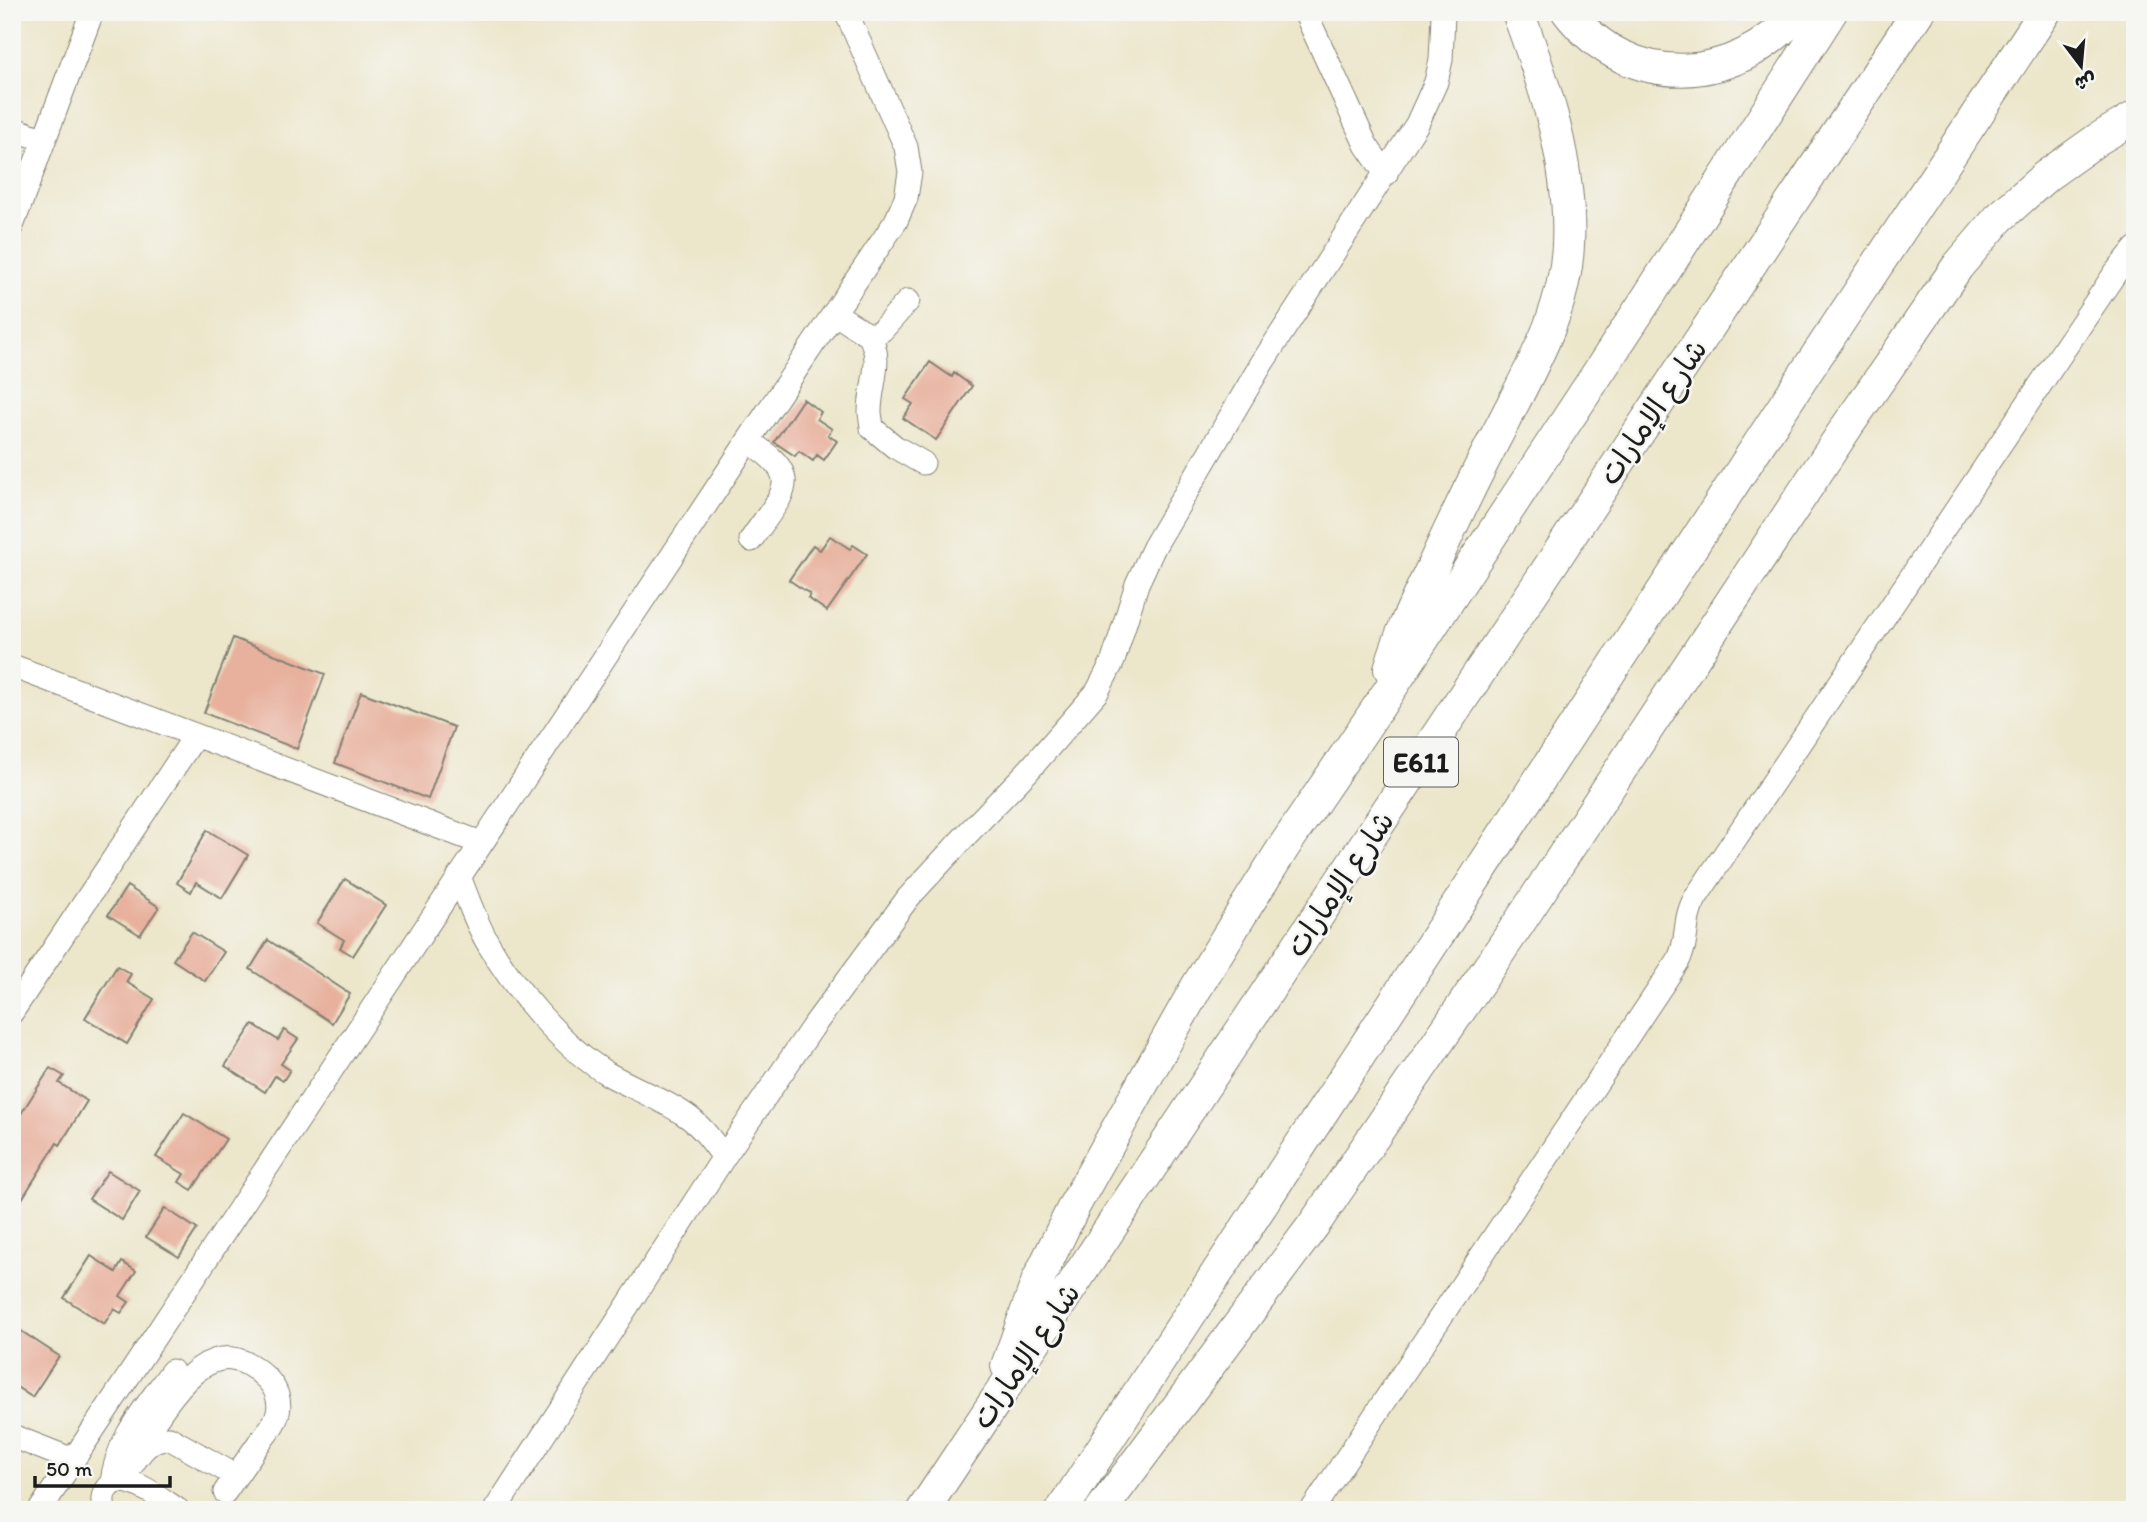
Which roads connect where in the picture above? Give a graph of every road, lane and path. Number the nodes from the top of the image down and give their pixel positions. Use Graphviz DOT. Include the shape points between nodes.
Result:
graph roads {
  1 [pos="92,12"];
  2 [pos="846,12"];
  3 [pos="1305,12"];
  4 [pos="1518,12"];
  5 [pos="1568,12"];
  6 [pos="1798,12"];
  7 [pos="1831,12"];
  8 [pos="1918,12"];
  9 [pos="2045,12"];
  10 [pos="1443,14"];
  11 [pos="2135,117"];
  12 [pos="12,128"];
  13 [pos="44,140"];
  14 [pos="1386,174"];
  15 [pos="12,226"];
  16 [pos="2135,249"];
  17 [pos="908,301"];
  18 [pos="834,313"];
  19 [pos="869,335"];
  20 [pos="748,441"];
  21 [pos="923,463"];
  22 [pos="751,540"];
  23 [pos="12,666"];
  24 [pos="1379,706"];
  25 [pos="195,736"];
  26 [pos="481,843"];
  27 [pos="459,876"];
  28 [pos="12,1012"];
  29 [pos="723,1157"];
  30 [pos="146,1352"];
  31 [pos="178,1375"];
  32 [pos="999,1398"];
  33 [pos="103,1416"];
  34 [pos="12,1436"];
  35 [pos="139,1439"];
  36 [pos="73,1460"];
  37 [pos="117,1481"];
  38 [pos="40,1510"];
  39 [pos="104,1510"];
  40 [pos="178,1510"];
  41 [pos="495,1510"];
  42 [pos="923,1510"];
  43 [pos="1062,1510"];
  44 [pos="1101,1510"];
  45 [pos="1312,1510"];
  1 -- 13 [label="street"];
  2 -- 18 [label="street" via="906,147 910,172 896,221"];
  3 -- 14 [label="street" via="1366,145"];
  4 -- 24 [label="highway" via="1548,103 1565,183 1569,225 1564,278 1541,349 1408,618"];
  5 -- 6 [label="highway" via="1580,28 1616,55 1642,65 1697,69 1750,54"];
  7 -- 24 [label="highway"];
  8 -- 32 [label="highway, شارع الإمارات / E611"];
  9 -- 43 [label="highway"];
  10 -- 14 [label="street" via="1436,82"];
  11 -- 44 [label="highway" via="2046,176 1999,218 1958,266 1315,1223"];
  12 -- 13 [label="street"];
  13 -- 15 [label="street"];
  14 -- 29 [label="street" via="1262,363 1154,547 1113,661 1097,692 908,898"];
  16 -- 45 [label="street" via="1696,897 1678,961"];
  17 -- 19 [label="street" via="878,333"];
  18 -- 19 [label="street"];
  18 -- 20 [label="street"];
  19 -- 21 [label="street" via="877,358 870,412 873,428"];
  20 -- 22 [label="street" via="775,460 785,478 782,492"];
  20 -- 26 [label="street"];
  23 -- 25 [label="street"];
  24 -- 32 [label="highway" via="1232,928 1074,1206 1023,1319"];
  25 -- 26 [label="street"];
  25 -- 28 [label="street"];
  26 -- 27 [label="street"];
  27 -- 29 [label="street" via="490,946 538,1013 606,1073 686,1115"];
  27 -- 30 [label="street"];
  29 -- 41 [label="street"];
  30 -- 31 [label="street"];
  30 -- 33 [label="street"];
  31 -- 35 [label="street"];
  31 -- 35 [label="street" via="209,1362 241,1361 256,1368 274,1388 277,1416 231,1484 169,1438"];
  32 -- 42 [label="highway, شارع الإمارات / E611"];
  33 -- 35 [label="street"];
  33 -- 36 [label="street"];
  34 -- 36 [label="street"];
  35 -- 37 [label="street" via="116,1462"];
  36 -- 38 [label="street"];
  37 -- 39 [label="street" via="105,1490"];
  37 -- 40 [label="street" via="132,1482"];
}
